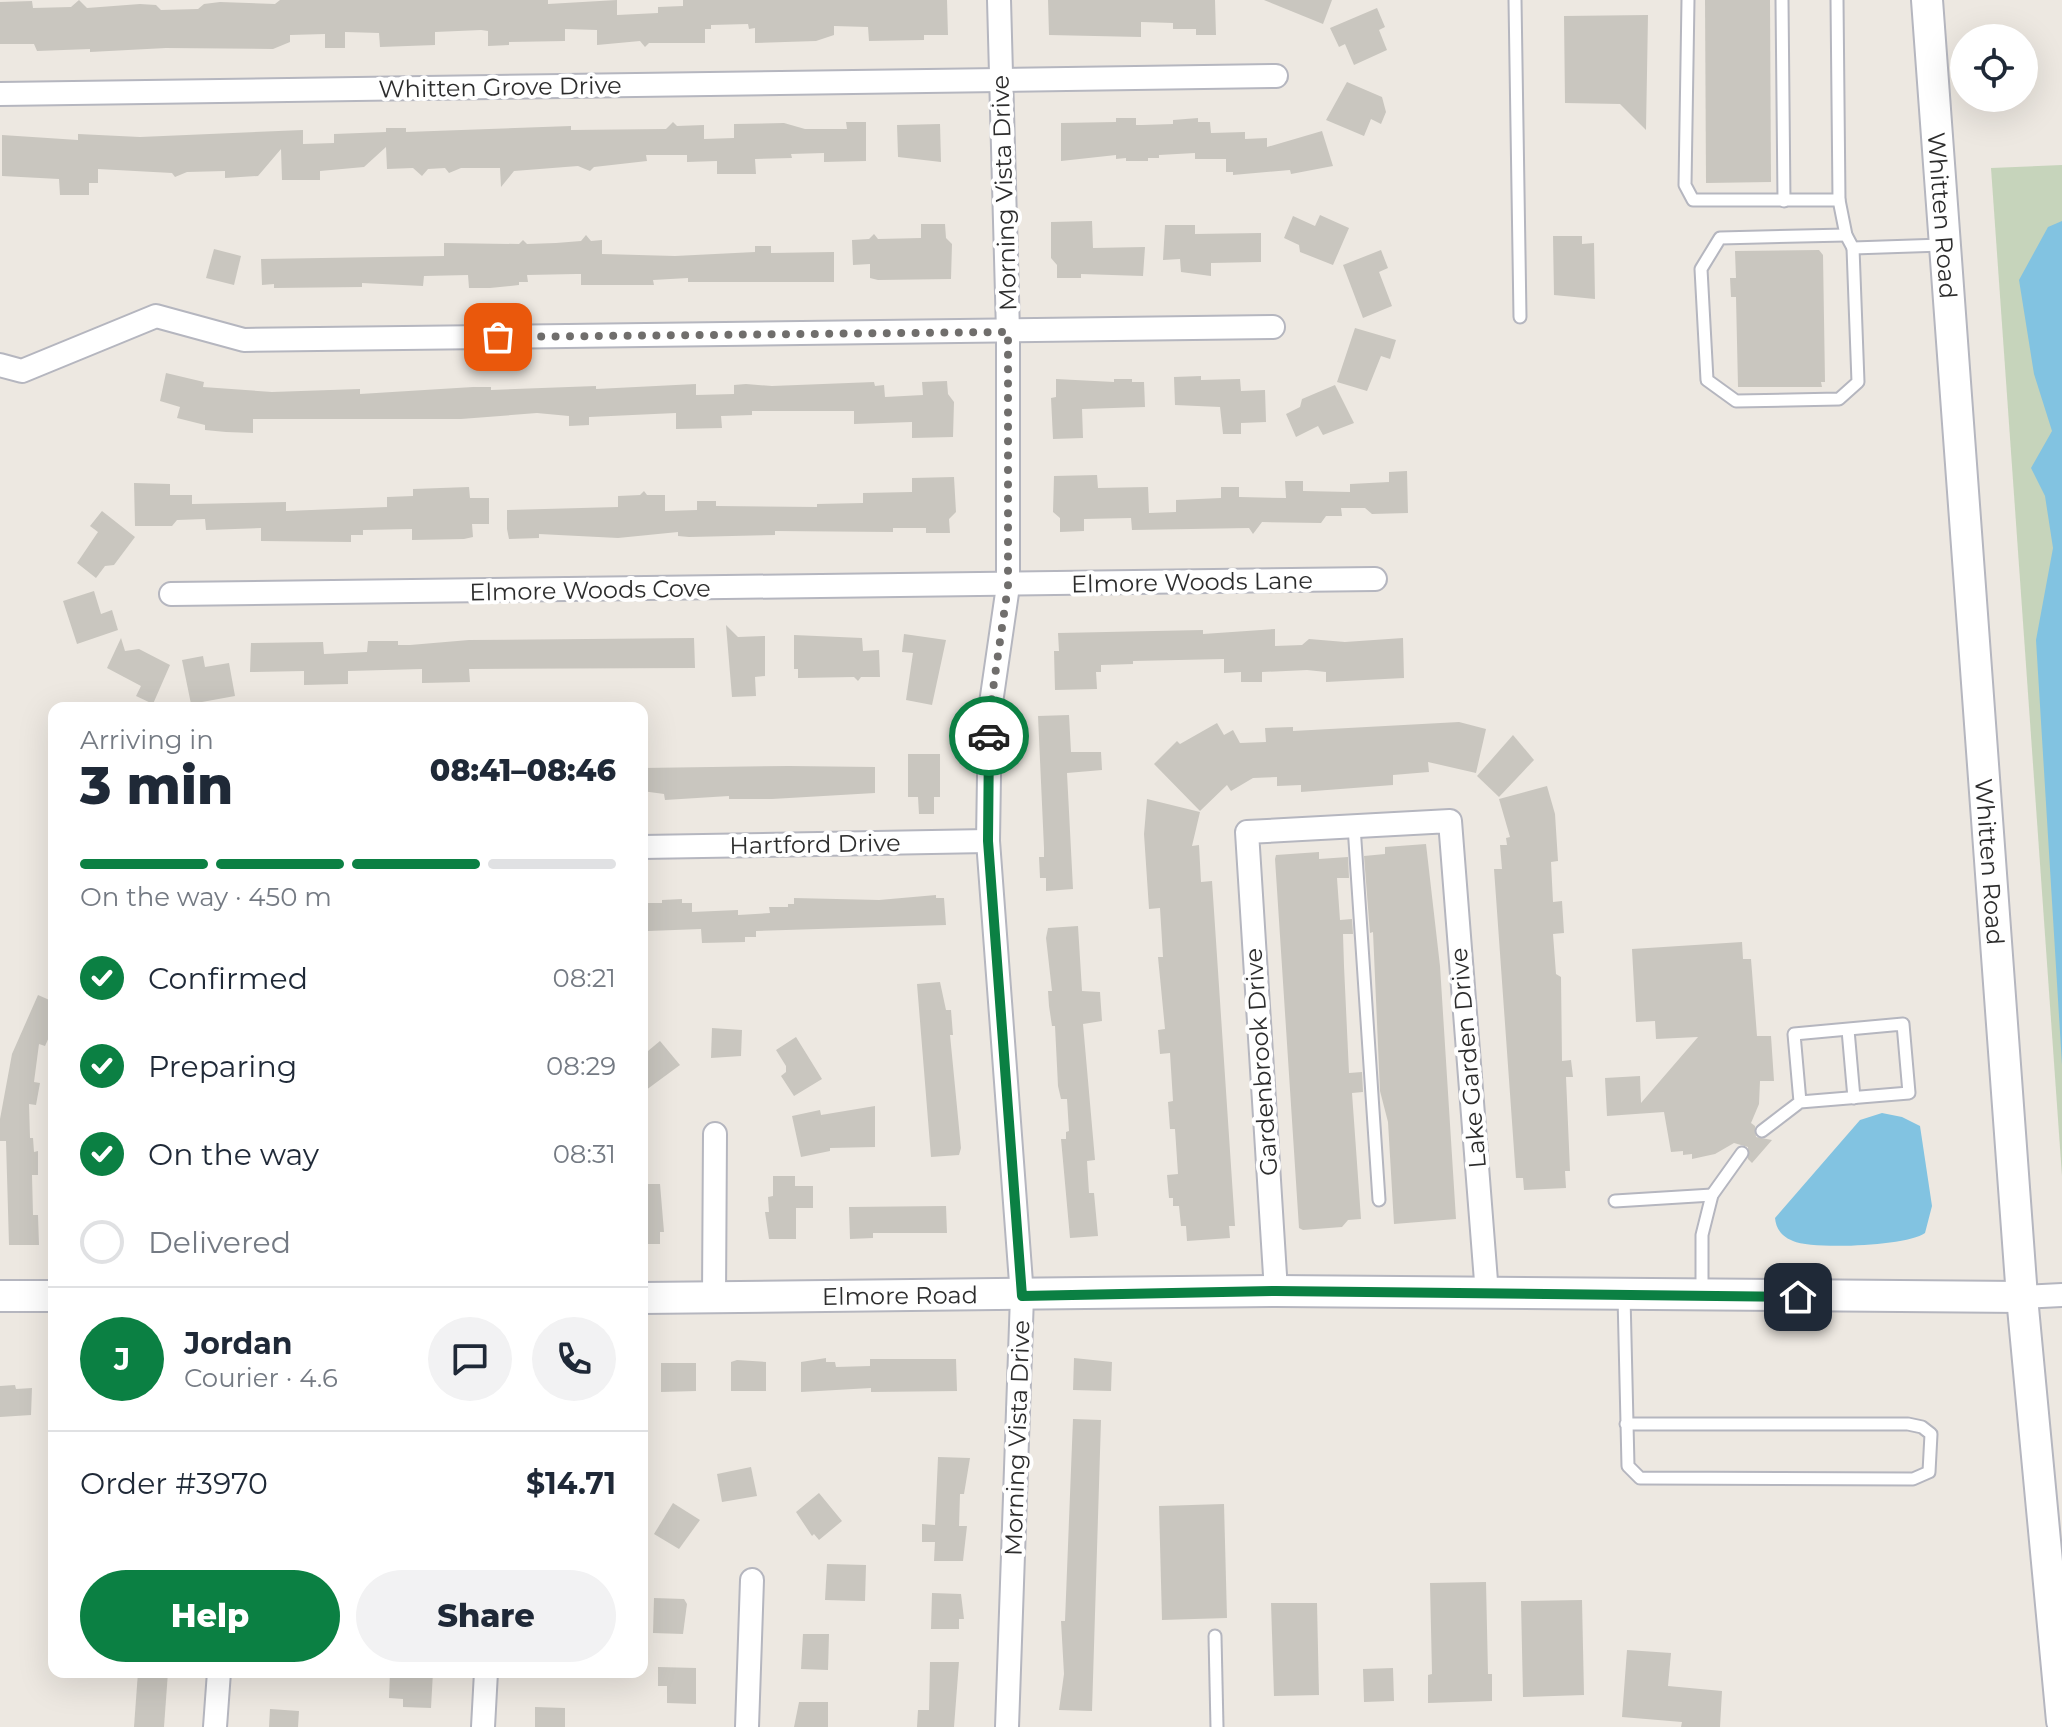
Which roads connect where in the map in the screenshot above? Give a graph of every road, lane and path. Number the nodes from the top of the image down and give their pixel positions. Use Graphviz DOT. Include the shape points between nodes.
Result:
graph roads {
  1 [pos="999,0"];
  2 [pos="1515,0"];
  3 [pos="1688,0"];
  4 [pos="1782,0"];
  5 [pos="1837,0"];
  6 [pos="1927,0"];
  7 [pos="1276,76"];
  8 [pos="1000,80"];
  9 [pos="0,94"];
  10 [pos="1839,200"];
  11 [pos="1784,201"];
  12 [pos="1846,235"];
  13 [pos="1945,245"];
  14 [pos="1853,248"];
  15 [pos="1520,317"];
  16 [pos="1273,327"];
  17 [pos="1008,332"];
  18 [pos="0,365"];
  19 [pos="1375,579"];
  20 [pos="1008,586"];
  21 [pos="171,594"];
  22 [pos="1354,826"];
  23 [pos="988,841"];
  24 [pos="648,847"];
  25 [pos="1848,1030"];
  26 [pos="1854,1098"];
  27 [pos="1800,1102"];
  28 [pos="1762,1131"];
  29 [pos="715,1134"];
  30 [pos="1742,1153"];
  31 [pos="1712,1195"];
  32 [pos="1379,1200"];
  33 [pos="1615,1201"];
  34 [pos="1276,1291"];
  35 [pos="1487,1294"];
  36 [pos="2062,1295"];
  37 [pos="0,1296"];
  38 [pos="48,1296"];
  39 [pos="1022,1296"];
  40 [pos="1624,1296"];
  41 [pos="714,1297"];
  42 [pos="1703,1297"];
  43 [pos="2022,1297"];
  44 [pos="648,1298"];
  45 [pos="1626,1424"];
  46 [pos="752,1580"];
  47 [pos="1215,1636"];
  48 [pos="219,1678"];
  49 [pos="486,1678"];
  50 [pos="2062,1721"];
  51 [pos="215,1727"];
  52 [pos="483,1727"];
  53 [pos="747,1727"];
  54 [pos="1007,1727"];
  55 [pos="1217,1727"];
  1 -- 8 [label="street, Morning Vista Drive"];
  2 -- 15 [label="lane"];
  3 -- 11 [label="lane" via="1689,195 1693,200"];
  4 -- 11 [label="lane"];
  5 -- 10 [label="lane"];
  6 -- 13 [label="main road, Whitten Road"];
  7 -- 8 [label="street, Whitten Grove Drive"];
  8 -- 9 [label="street, Whitten Grove Drive"];
  8 -- 17 [label="street, Morning Vista Drive"];
  10 -- 11 [label="lane"];
  10 -- 12 [label="lane"];
  12 -- 14 [label="lane"];
  12 -- 14 [label="lane" via="1720,238 1701,269 1707,380 1736,401 1839,399 1858,382"];
  13 -- 14 [label="lane"];
  13 -- 43 [label="main road, Whitten Road"];
  16 -- 17 [label="street"];
  17 -- 18 [label="street" via="244,340 156,316 22,371"];
  17 -- 20 [label="street, Morning Vista Drive"];
  19 -- 20 [label="street, Elmore Woods Lane"];
  20 -- 21 [label="street, Elmore Woods Cove"];
  20 -- 23 [label="street, Morning Vista Drive" via="990,710"];
  22 -- 32 [label="lane"];
  22 -- 34 [label="street, Gardenbrook Drive" via="1247,832"];
  22 -- 35 [label="street, Lake Garden Drive" via="1450,821"];
  23 -- 24 [label="street, Hartford Drive"];
  23 -- 39 [label="street, Morning Vista Drive"];
  25 -- 26 [label="lane"];
  25 -- 26 [label="lane" via="1903,1024 1909,1093"];
  25 -- 27 [label="lane" via="1794,1034"];
  26 -- 27 [label="lane"];
  27 -- 28 [label="lane"];
  29 -- 41 [label="street"];
  30 -- 31 [label="lane"];
  31 -- 33 [label="lane"];
  31 -- 42 [label="lane" via="1702,1235"];
  34 -- 35 [label="main road, Elmore Road"];
  34 -- 39 [label="main road, Elmore Road"];
  35 -- 40 [label="main road, Elmore Road"];
  36 -- 43 [label="street"];
  37 -- 38 [label="main road"];
  39 -- 41 [label="main road, Elmore Road"];
  39 -- 54 [label="street, Morning Vista Drive"];
  40 -- 42 [label="main road, Elmore Road"];
  40 -- 45 [label="lane"];
  41 -- 44 [label="main road, Elmore Road"];
  42 -- 43 [label="main road, Elmore Road"];
  43 -- 50 [label="main road, Whitten Road"];
  45 -- 45 [label="lane" via="1628,1466 1640,1478 1913,1479 1929,1472 1932,1460 1931,1434 1908,1424"];
  46 -- 53 [label="street"];
  47 -- 55 [label="lane"];
  48 -- 51 [label="street"];
  49 -- 52 [label="street"];
}
